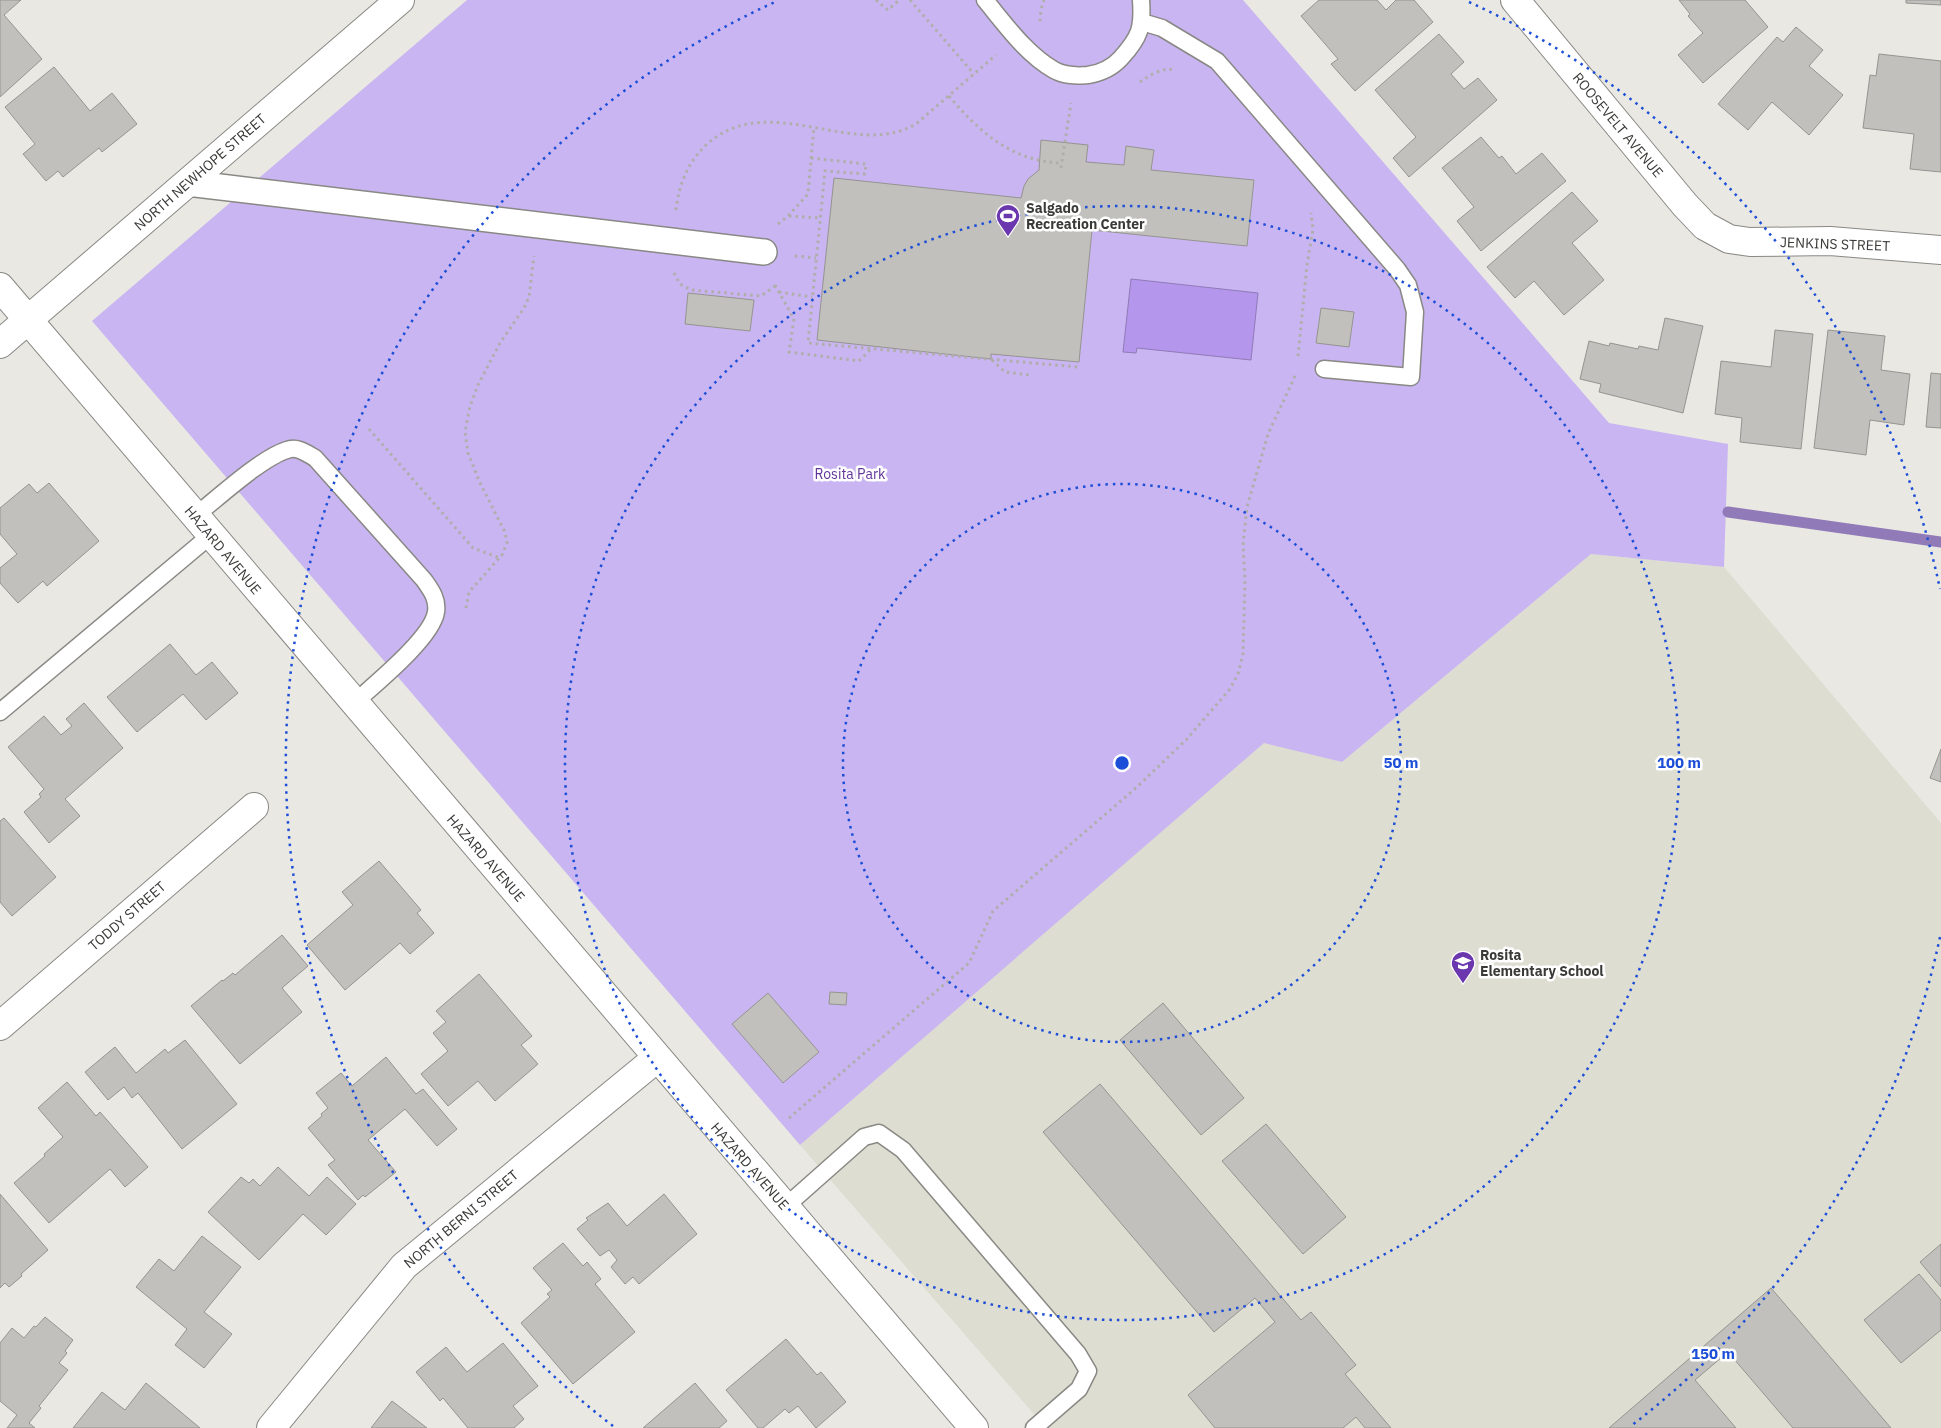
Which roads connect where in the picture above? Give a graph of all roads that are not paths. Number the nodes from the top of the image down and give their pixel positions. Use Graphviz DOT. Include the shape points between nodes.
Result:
graph roads {
  1 [pos="400,0"];
  2 [pos="985,0"];
  3 [pos="1140,0"];
  4 [pos="1515,0"];
  5 [pos="1142,22"];
  6 [pos="187,183"];
  7 [pos="1729,239"];
  8 [pos="1941,250"];
  9 [pos="764,252"];
  10 [pos="0,286"];
  11 [pos="28,320"];
  12 [pos="0,344"];
  13 [pos="1324,368"];
  14 [pos="203,526"];
  15 [pos="354,703"];
  16 [pos="0,712"];
  17 [pos="254,807"];
  18 [pos="0,1026"];
  19 [pos="657,1058"];
  20 [pos="785,1207"];
  21 [pos="271,1428"];
  22 [pos="974,1428"];
  23 [pos="1034,1428"];
  1 -- 6 [label="street, NORTH NEWHOPE STREET"];
  2 -- 5 [label="lane" via="1036,57 1055,71 1073,76 1100,73 1116,63 1134,44"];
  3 -- 5 [label="lane"];
  4 -- 7 [label="street, ROOSEVELT AVENUE" via="1684,205 1704,226"];
  5 -- 13 [label="lane" via="1162,28 1217,61 1408,285 1416,312 1411,377"];
  6 -- 9 [label="street"];
  6 -- 11 [label="street, NORTH NEWHOPE STREET"];
  7 -- 8 [label="street, JENKINS STREET" via="1750,242 1830,241"];
  10 -- 11 [label="street, HAZARD AVENUE"];
  11 -- 12 [label="street, NORTH NEWHOPE STREET"];
  11 -- 14 [label="street, HAZARD AVENUE"];
  14 -- 15 [label="street, HAZARD AVENUE"];
  14 -- 15 [label="lane" via="266,461 288,449 302,450 315,458 424,580 435,597 436,612 430,628"];
  14 -- 16 [label="lane"];
  15 -- 19 [label="street, HAZARD AVENUE"];
  17 -- 18 [label="street, TODDY STREET"];
  19 -- 20 [label="street, HAZARD AVENUE"];
  19 -- 21 [label="street, NORTH BERNI STREET" via="404,1266"];
  20 -- 22 [label="street, HAZARD AVENUE"];
  20 -- 23 [label="lane" via="864,1137 879,1133 902,1150 1078,1354 1088,1371 1079,1389"];
}
